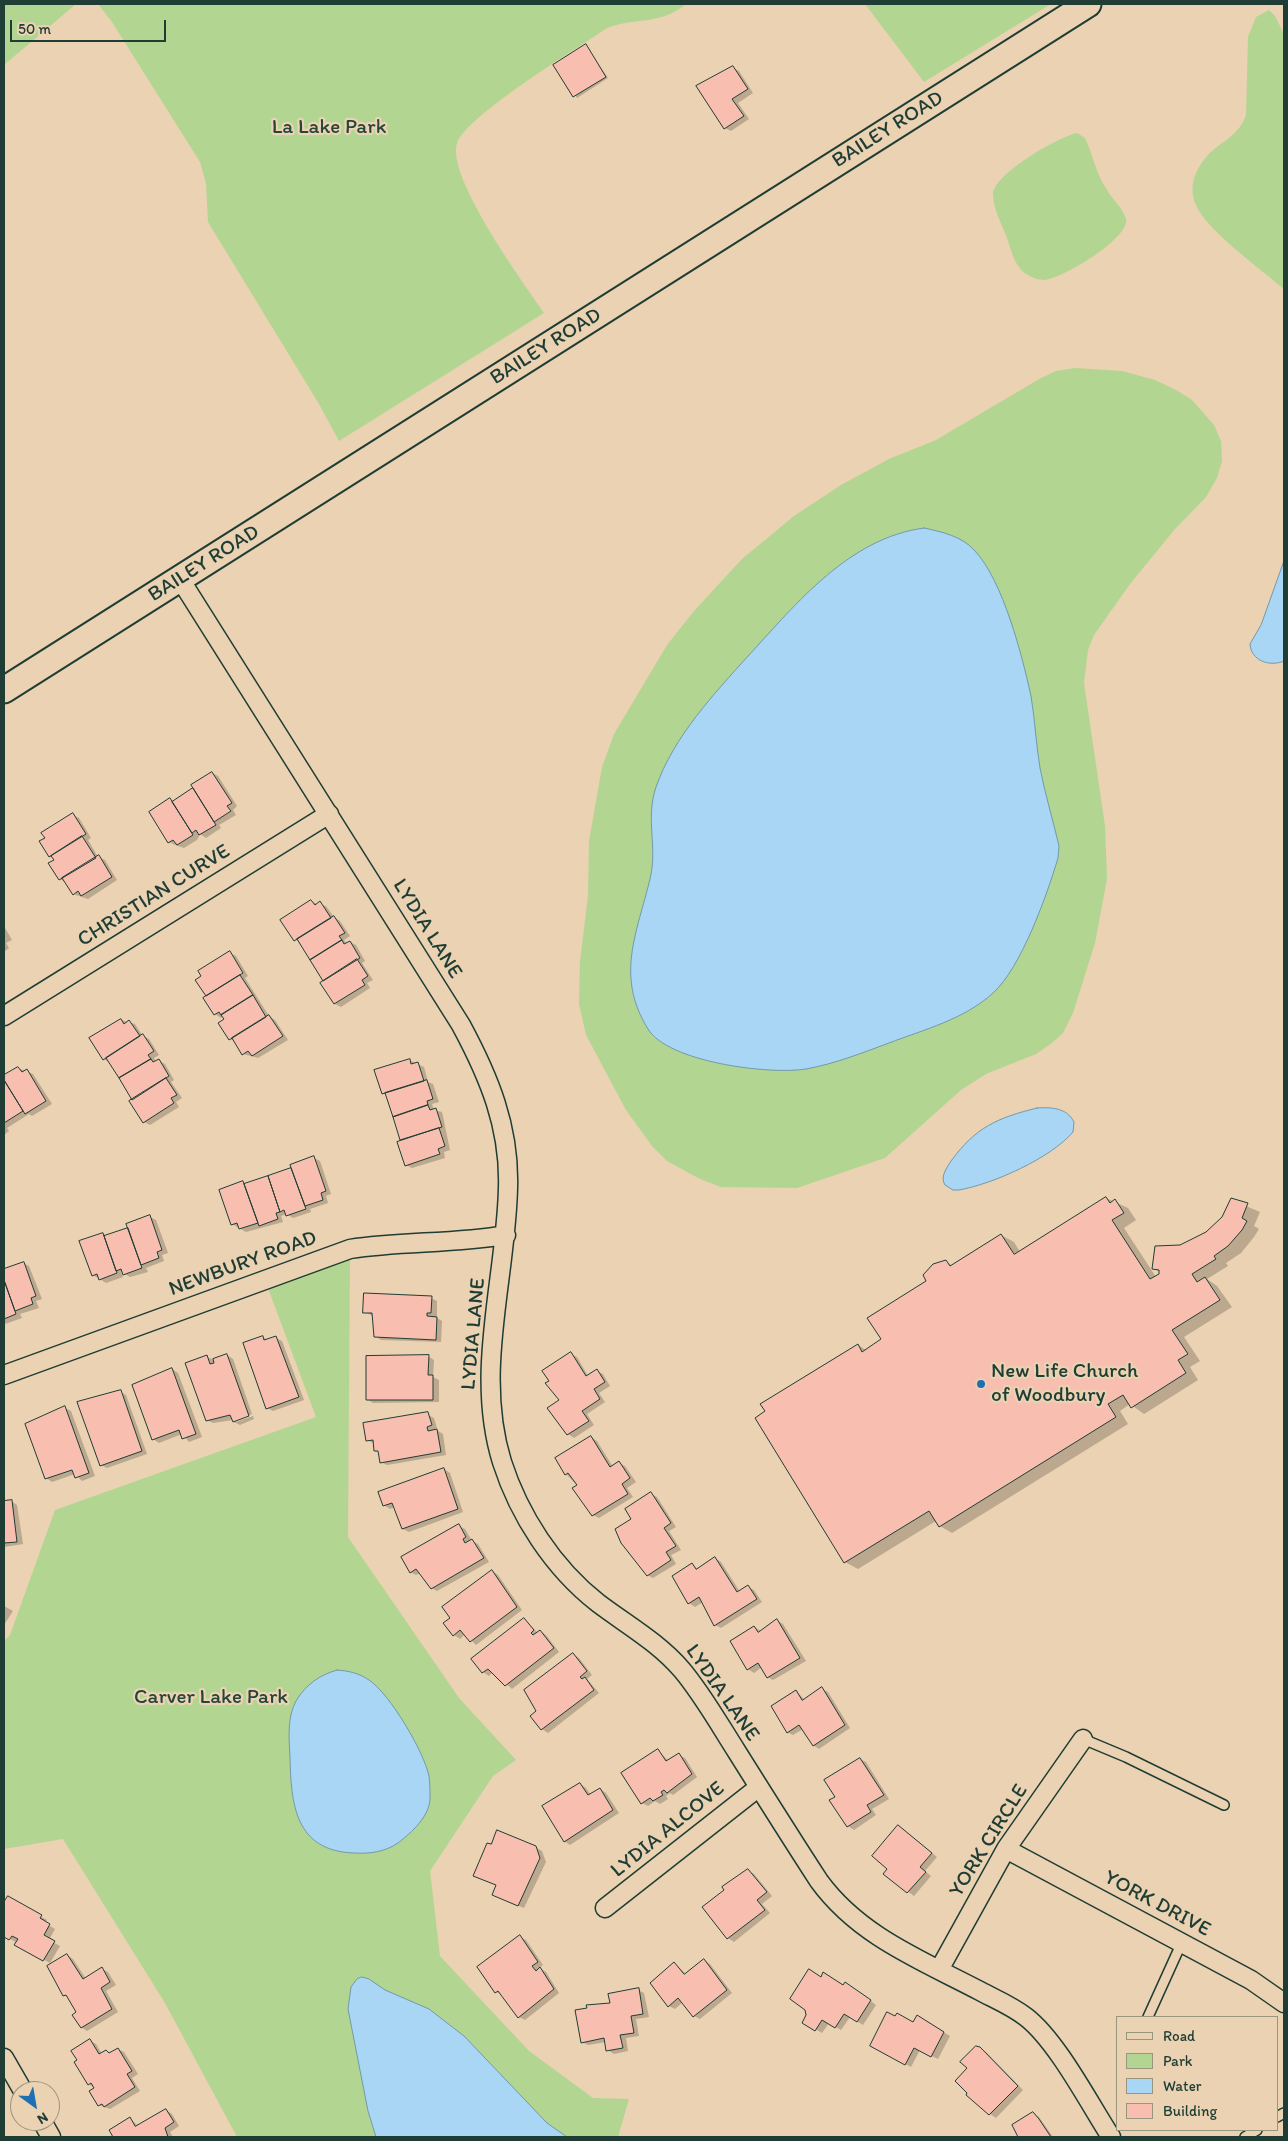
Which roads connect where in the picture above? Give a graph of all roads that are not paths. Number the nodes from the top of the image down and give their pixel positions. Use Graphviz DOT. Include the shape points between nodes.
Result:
graph roads {
  1 [pos="1088,4"];
  2 [pos="180,579"];
  3 [pos="4,690"];
  4 [pos="329,814"];
  5 [pos="4,1016"];
  6 [pos="506,1235"];
  7 [pos="4,1375"];
  8 [pos="1083,1739"];
  9 [pos="759,1787"];
  10 [pos="1224,1805"];
  11 [pos="1006,1849"];
  12 [pos="606,1908"];
  13 [pos="1182,1942"];
  14 [pos="939,1970"];
  15 [pos="1284,2002"];
  16 [pos="1148,2016"];
  17 [pos="4,2058"];
  18 [pos="17,2081"];
  19 [pos="1111,2137"];
  1 -- 2 [label="main road, BAILEY ROAD"];
  2 -- 3 [label="main road, BAILEY ROAD"];
  2 -- 4 [label="street, LYDIA LANE"];
  4 -- 5 [label="street, CHRISTIAN CURVE"];
  4 -- 6 [label="street, LYDIA LANE" via="461,1025 490,1082 506,1146 509,1186"];
  6 -- 7 [label="street, NEWBURY ROAD" via="350,1249"];
  6 -- 9 [label="street, LYDIA LANE" via="491,1352 490,1391 499,1451 515,1495 538,1536 571,1578 601,1605 659,1647 685,1674"];
  8 -- 10 [label="lane"];
  8 -- 11 [label="street, YORK CIRCLE"];
  9 -- 12 [label="street, LYDIA ALCOVE"];
  9 -- 14 [label="street, LYDIA LANE" via="819,1881 840,1906 879,1938"];
  11 -- 13 [label="street, YORK DRIVE"];
  11 -- 14 [label="street, YORK CIRCLE"];
  13 -- 15 [label="street, YORK DRIVE"];
  13 -- 16 [label="lane"];
  14 -- 19 [label="street, LYDIA LANE" via="1010,2007 1036,2026"];
  17 -- 18 [label="street"];
}
